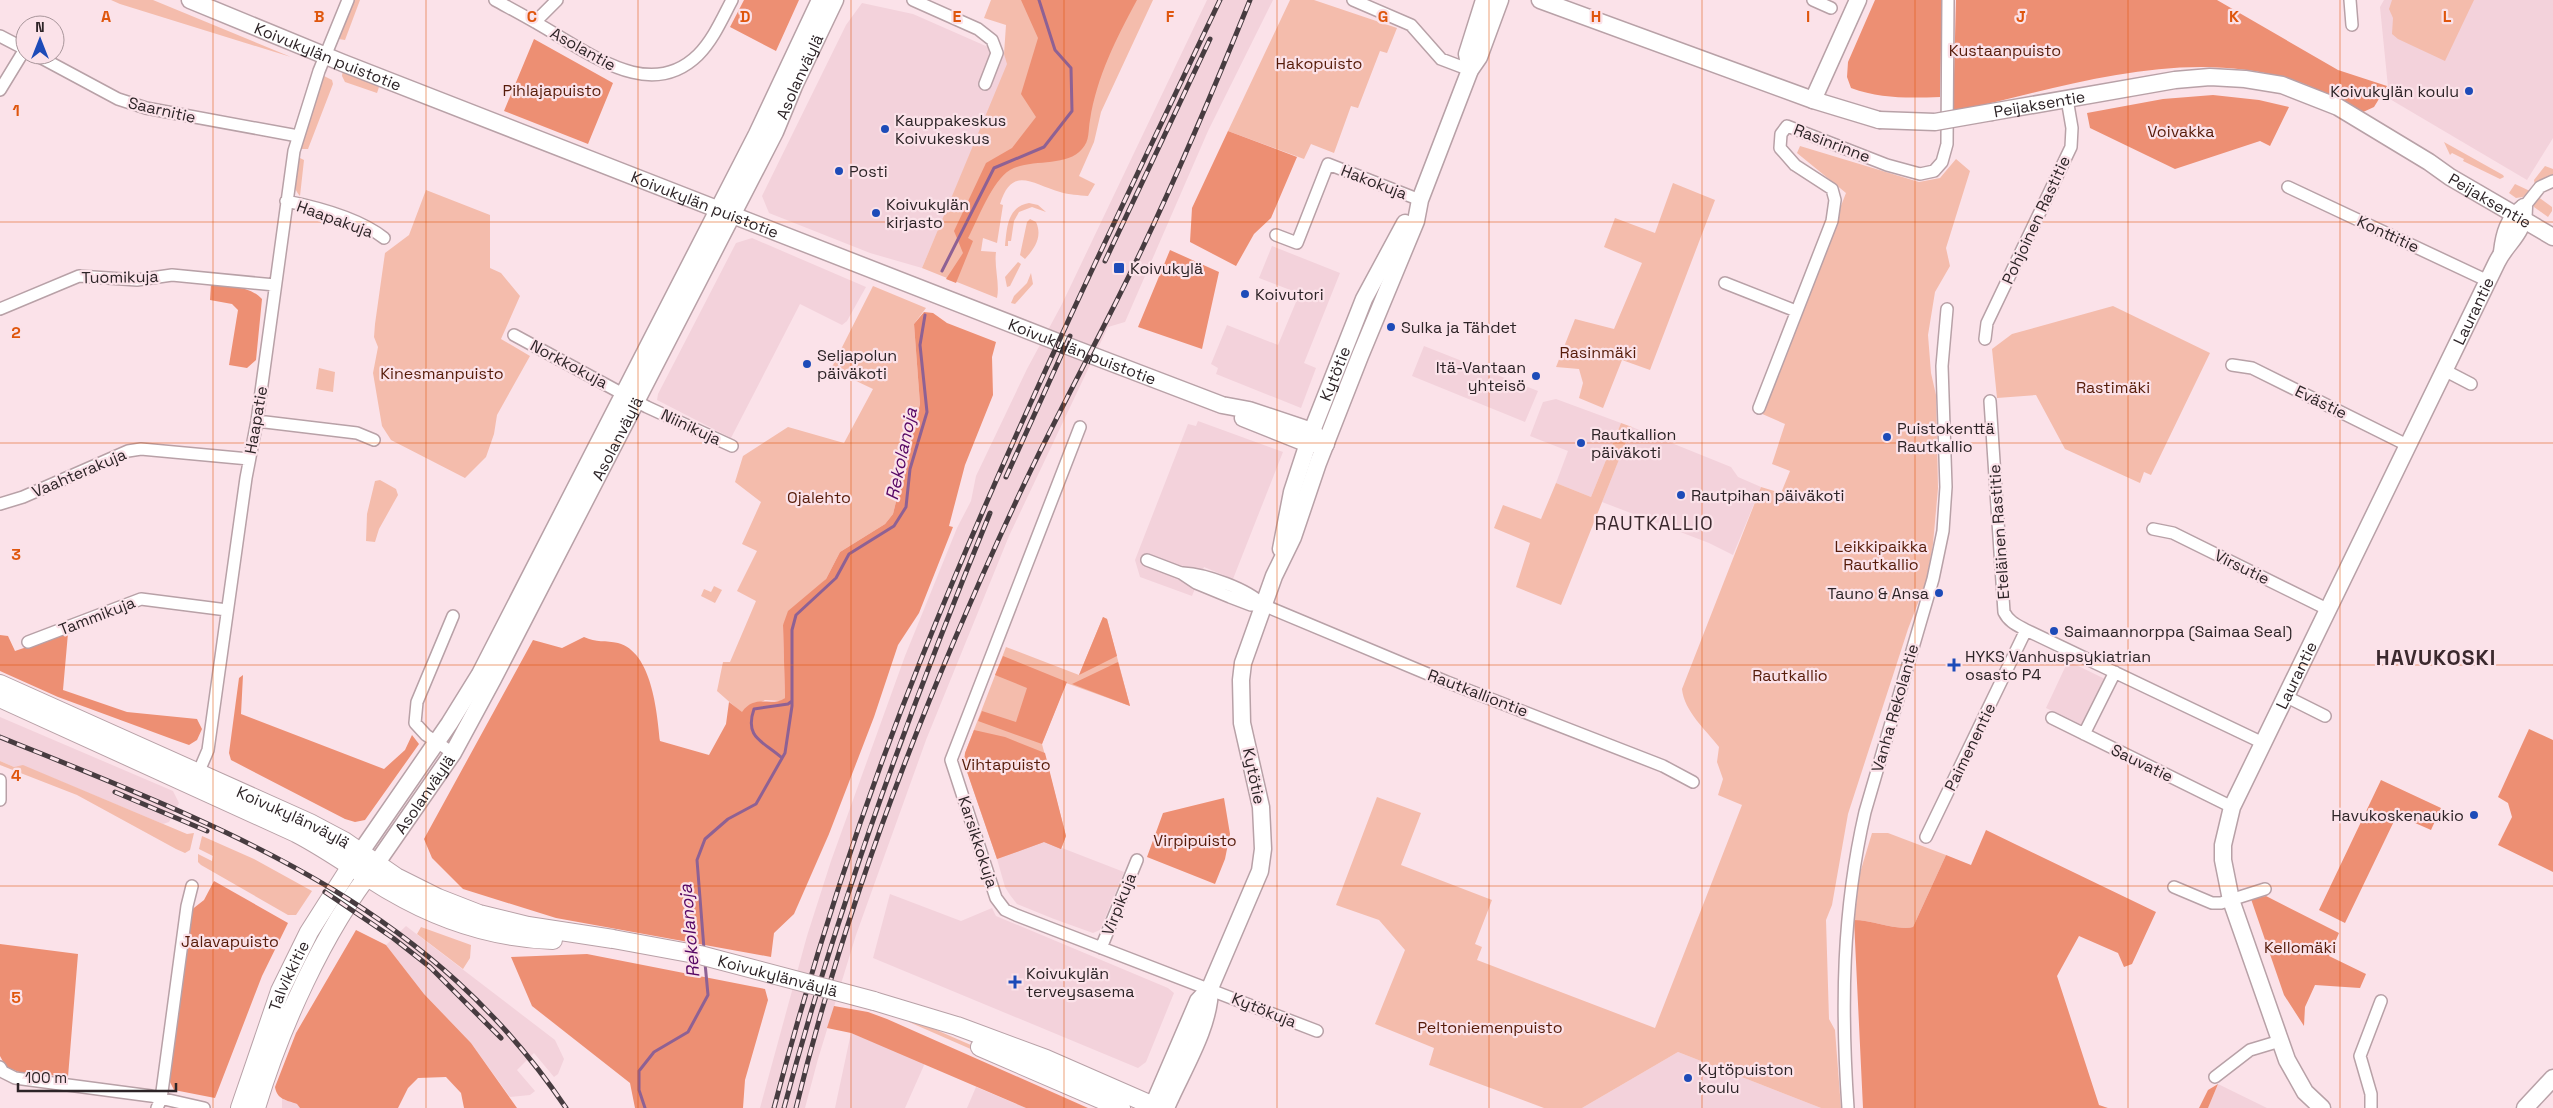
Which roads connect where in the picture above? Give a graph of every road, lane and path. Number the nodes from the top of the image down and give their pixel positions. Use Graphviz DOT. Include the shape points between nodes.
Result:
graph roads {
  1 [pos="190,0"];
  2 [pos="348,0"];
  3 [pos="495,0"];
  4 [pos="557,0"];
  5 [pos="732,0"];
  6 [pos="820,0"];
  7 [pos="835,0"];
  8 [pos="913,0"];
  9 [pos="1354,0"];
  10 [pos="1484,0"];
  11 [pos="1500,0"];
  12 [pos="1540,0"];
  13 [pos="1570,0"];
  14 [pos="1813,0"];
  15 [pos="1858,0"];
  16 [pos="1948,0"];
  17 [pos="2350,0"];
  18 [pos="1831,8"];
  19 [pos="535,22"];
  20 [pos="2352,25"];
  21 [pos="0,36"];
  22 [pos="1642,36"];
  23 [pos="15,44"];
  24 [pos="325,55"];
  25 [pos="15,65"];
  26 [pos="55,65"];
  27 [pos="1470,70"];
  28 [pos="985,84"];
  29 [pos="0,90"];
  30 [pos="2067,99"];
  31 [pos="1813,100"];
  32 [pos="298,136"];
  33 [pos="2553,181"];
  34 [pos="2288,187"];
  35 [pos="1420,200"];
  36 [pos="286,202"];
  37 [pos="725,211"];
  38 [pos="2520,214"];
  39 [pos="2553,225"];
  40 [pos="1276,235"];
  41 [pos="2553,237"];
  42 [pos="384,238"];
  43 [pos="2488,281"];
  44 [pos="1725,283"];
  45 [pos="275,285"];
  46 [pos="0,309"];
  47 [pos="1947,309"];
  48 [pos="1796,311"];
  49 [pos="514,335"];
  50 [pos="1985,339"];
  51 [pos="2232,365"];
  52 [pos="2444,370"];
  53 [pos="2471,384"];
  54 [pos="631,397"];
  55 [pos="1990,401"];
  56 [pos="1759,408"];
  57 [pos="257,421"];
  58 [pos="1080,426"];
  59 [pos="1310,438"];
  60 [pos="374,440"];
  61 [pos="1326,444"];
  62 [pos="2407,445"];
  63 [pos="732,446"];
  64 [pos="249,459"];
  65 [pos="0,504"];
  66 [pos="2154,529"];
  67 [pos="1148,560"];
  68 [pos="1280,560"];
  69 [pos="1263,605"];
  70 [pos="227,610"];
  71 [pos="2329,610"];
  72 [pos="453,616"];
  73 [pos="2026,630"];
  74 [pos="28,642"];
  75 [pos="2114,672"];
  76 [pos="0,684"];
  77 [pos="2287,697"];
  78 [pos="0,698"];
  79 [pos="2325,716"];
  80 [pos="2052,718"];
  81 [pos="2084,734"];
  82 [pos="436,742"];
  83 [pos="2263,743"];
  84 [pos="453,753"];
  85 [pos="196,779"];
  86 [pos="0,780"];
  87 [pos="1692,782"];
  88 [pos="0,800"];
  89 [pos="2232,807"];
  90 [pos="1926,838"];
  91 [pos="356,859"];
  92 [pos="1136,860"];
  93 [pos="372,870"];
  94 [pos="192,886"];
  95 [pos="2174,887"];
  96 [pos="2265,889"];
  97 [pos="2231,900"];
  98 [pos="1101,948"];
  99 [pos="1210,988"];
  100 [pos="2380,1001"];
  101 [pos="907,1012"];
  102 [pos="1317,1031"];
  103 [pos="2280,1041"];
  104 [pos="0,1067"];
  105 [pos="2215,1078"];
  106 [pos="2553,1078"];
  107 [pos="159,1103"];
  108 [pos="1157,1107"];
  109 [pos="204,1108"];
  110 [pos="240,1108"];
  111 [pos="256,1108"];
  112 [pos="1121,1108"];
  113 [pos="1848,1108"];
  114 [pos="2322,1108"];
  115 [pos="2371,1108"];
  116 [pos="2525,1108"];
  1 -- 24 [label="street, Koivukylän puistotie"];
  2 -- 24 [label="street, Haapatie"];
  3 -- 19 [label="street, Asolantie"];
  4 -- 19 [label="street"];
  5 -- 19 [label="street, Asolantie" via="715,32 697,56 680,68 659,74 618,69"];
  6 -- 37 [label="street, Asolanväylä"];
  7 -- 37 [label="street, Asolanväylä" via="775,132"];
  8 -- 28 [label="street" via="978,28 992,40 997,53"];
  9 -- 27 [label="street" via="1411,25 1441,58"];
  10 -- 27 [label="street, Kytötie" via="1467,54"];
  11 -- 27 [label="street, Kytötie" via="1479,57"];
  12 -- 22 [label="street, Peijaksentie"];
  13 -- 22 [label="street, Peijaksentie" via="1622,21"];
  14 -- 18 [label="street"];
  15 -- 31 [label="street"];
  16 -- 48 [label="street, Rasinrinne" via="1947,144 1942,162 1934,171 1920,174 1887,165 1787,126 1781,134 1780,148 1795,165 1832,189 1835,200 1832,221"];
  17 -- 20 [label="street"];
  21 -- 23 [label="street"];
  22 -- 31 [label="street, Peijaksentie"];
  24 -- 32 [label="street, Haapatie"];
  24 -- 37 [label="street, Koivukylän puistotie"];
  25 -- 29 [label="street"];
  26 -- 32 [label="street, Saarnitie" via="118,99 146,108"];
  27 -- 35 [label="street, Kytötie"];
  30 -- 31 [label="street, Peijaksentie, bridge" via="1935,122 1879,120"];
  30 -- 38 [label="street, Peijaksentie" via="2133,86 2202,78 2245,79 2302,91 2338,107 2450,177"];
  30 -- 50 [label="street, Pohjoinen Rastitie" via="2072,128 2071,147 1987,323"];
  32 -- 36 [label="street, Haapatie"];
  33 -- 38 [label="street, Laurantie" via="2540,186"];
  34 -- 43 [label="street, Konttitie"];
  35 -- 40 [label="street, Hakokuja" via="1328,164 1297,243"];
  35 -- 59 [label="street, Kytötie" via="1410,212 1364,299"];
  35 -- 61 [label="street, Kytötie" via="1416,221"];
  36 -- 42 [label="street, Haapakuja" via="314,207 374,230"];
  36 -- 45 [label="street, Haapatie"];
  37 -- 54 [label="street, Asolanväylä"];
  37 -- 59 [label="street, Koivukylän puistotie" via="1222,405 1249,410"];
  38 -- 39 [label="street, Peijaksentie"];
  38 -- 41 [label="street, Peijaksentie"];
  38 -- 43 [label="street, Laurantie" via="2519,232 2502,252"];
  43 -- 52 [label="street, Laurantie"];
  44 -- 48 [label="street"];
  45 -- 46 [label="street, Tuomikuja" via="172,275 137,280 79,276"];
  45 -- 57 [label="street, Haapatie"];
  47 -- 113 [label="street, Vanha Rekolantie" via="1942,366 1946,488 1943,531 1933,579 1865,812 1847,912 1843,1020"];
  48 -- 56 [label="street, Rasinrinne"];
  49 -- 54 [label="street, Norkkokuja"];
  51 -- 62 [label="street, Evästie" via="2252,368"];
  52 -- 53 [label="street"];
  52 -- 62 [label="street, Laurantie"];
  54 -- 63 [label="street, Niinikuja"];
  54 -- 82 [label="street, Asolanväylä" via="480,674"];
  54 -- 84 [label="street, Asolanväylä"];
  55 -- 73 [label="street, Eteläinen Rastitie" via="2004,612 2011,622"];
  57 -- 60 [label="street" via="357,433"];
  57 -- 64 [label="street, Haapatie"];
  58 -- 98 [label="street, Karsikkokuja" via="951,760 1000,905 1016,915"];
  59 -- 61 [label="street, Koivukylän puistotie"];
  59 -- 68 [label="street, Kytötie" via="1292,492"];
  61 -- 68 [label="street, Kytötie" via="1293,537"];
  62 -- 71 [label="street, Laurantie"];
  64 -- 65 [label="street, Vaahterakuja" via="141,449 128,451 23,498"];
  64 -- 70 [label="street, Haapatie"];
  66 -- 71 [label="street, Virsutie" via="2173,533"];
  67 -- 69 [label="street, Rautkalliontie" via="1181,573 1199,574 1255,596"];
  68 -- 69 [label="street, Kytötie"];
  69 -- 87 [label="street, Rautkalliontie" via="1663,766"];
  69 -- 99 [label="street, Kytötie" via="1248,645 1241,680 1242,723 1261,807 1263,848 1260,871"];
  70 -- 74 [label="street, Tammikuja" via="140,599"];
  70 -- 85 [label="street, Haapatie" via="208,750"];
  71 -- 77 [label="street, Laurantie"];
  72 -- 82 [label="street" via="417,702 415,722"];
  73 -- 75 [label="street, Eteläinen Rastitie"];
  73 -- 90 [label="street, Paimenentie"];
  75 -- 81 [label="street"];
  75 -- 83 [label="street, Eteläinen Rastitie"];
  76 -- 85 [label="main road, Koivukylänväylä"];
  77 -- 79 [label="street"];
  77 -- 83 [label="street, Laurantie"];
  78 -- 85 [label="main road, Koivukylänväylä"];
  80 -- 81 [label="street, Sauvatie"];
  81 -- 89 [label="street, Sauvatie"];
  82 -- 84 [label="street"];
  82 -- 91 [label="street, Asolanväylä"];
  83 -- 89 [label="street, Laurantie"];
  84 -- 93 [label="street, Asolanväylä"];
  85 -- 91 [label="main road, Koivukylänväylä" via="310,823"];
  86 -- 88 [label="street"];
  89 -- 97 [label="street, Laurantie" via="2222,845"];
  91 -- 93 [label="main road, Koivukylänväylä"];
  91 -- 110 [label="main road, Talvikkitie" via="309,932 280,990"];
  92 -- 98 [label="street, Virpikuja"];
  93 -- 101 [label="main road, Koivukylänväylä, bridge" via="396,877 478,914 709,958 874,1000"];
  93 -- 111 [label="main road, Talvikkitie" via="333,931 302,991"];
  94 -- 107 [label="street"];
  95 -- 97 [label="street" via="2212,903"];
  96 -- 97 [label="street"];
  97 -- 103 [label="street, Laurantie"];
  98 -- 99 [label="street, Karsikkokuja"];
  99 -- 102 [label="street, Kytökuja"];
  99 -- 108 [label="street, Kytötie" via="1198,1000"];
  100 -- 115 [label="street" via="2360,1056 2371,1094"];
  101 -- 108 [label="main road, Koivukylänväylä" via="957,1026 1046,1059"];
  101 -- 112 [label="main road, Koivukylänväylä"];
  103 -- 105 [label="street" via="2250,1050"];
  103 -- 114 [label="street, Laurantie" via="2305,1092"];
  104 -- 107 [label="street" via="15,1078"];
  106 -- 116 [label="street"];
  107 -- 109 [label="street"];
}
